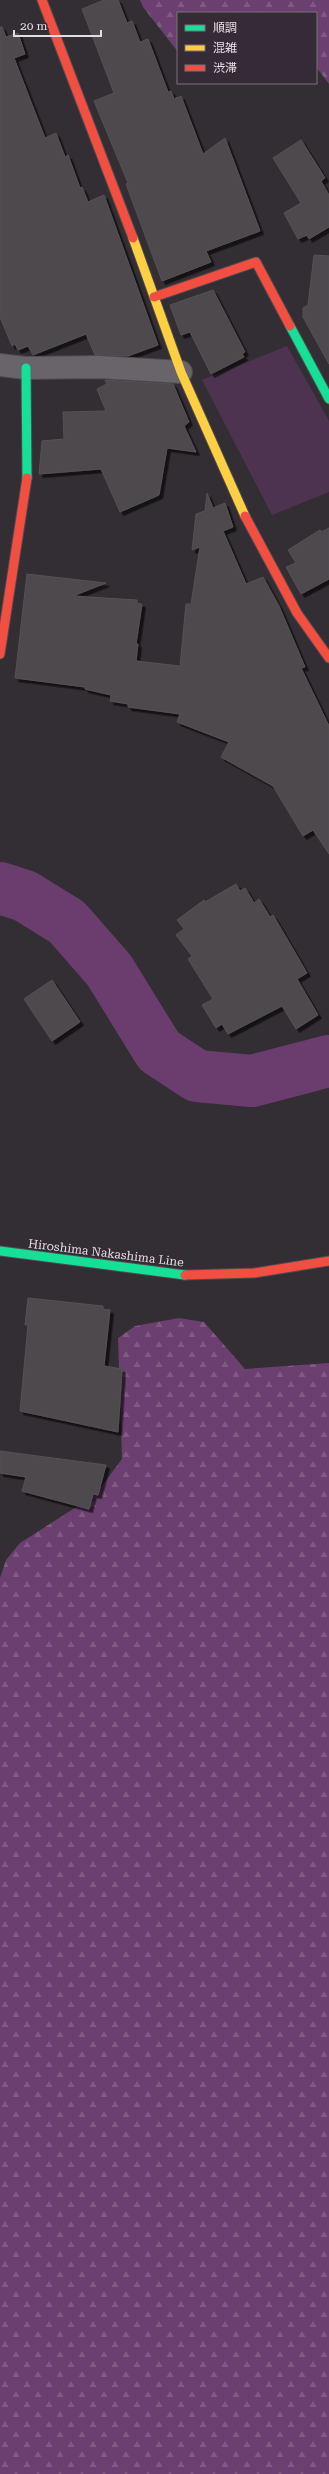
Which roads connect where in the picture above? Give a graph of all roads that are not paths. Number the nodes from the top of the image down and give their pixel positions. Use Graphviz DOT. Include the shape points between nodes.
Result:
graph roads {
  1 [pos="42,0"];
  2 [pos="154,297"];
  3 [pos="0,365"];
  4 [pos="26,368"];
  5 [pos="181,372"];
  6 [pos="329,399"];
  7 [pos="0,654"];
  8 [pos="329,658"];
  9 [pos="0,1251"];
  10 [pos="329,1261"];
  1 -- 2 [label="street"];
  2 -- 5 [label="street"];
  2 -- 6 [label="street" via="256,262"];
  3 -- 4 [label="street"];
  4 -- 5 [label="street" via="99,367"];
  4 -- 7 [label="street" via="27,475"];
  5 -- 8 [label="street" via="245,517 297,613"];
  9 -- 10 [label="street, Hiroshima Nakashima Line" via="181,1275 254,1273"];
}
